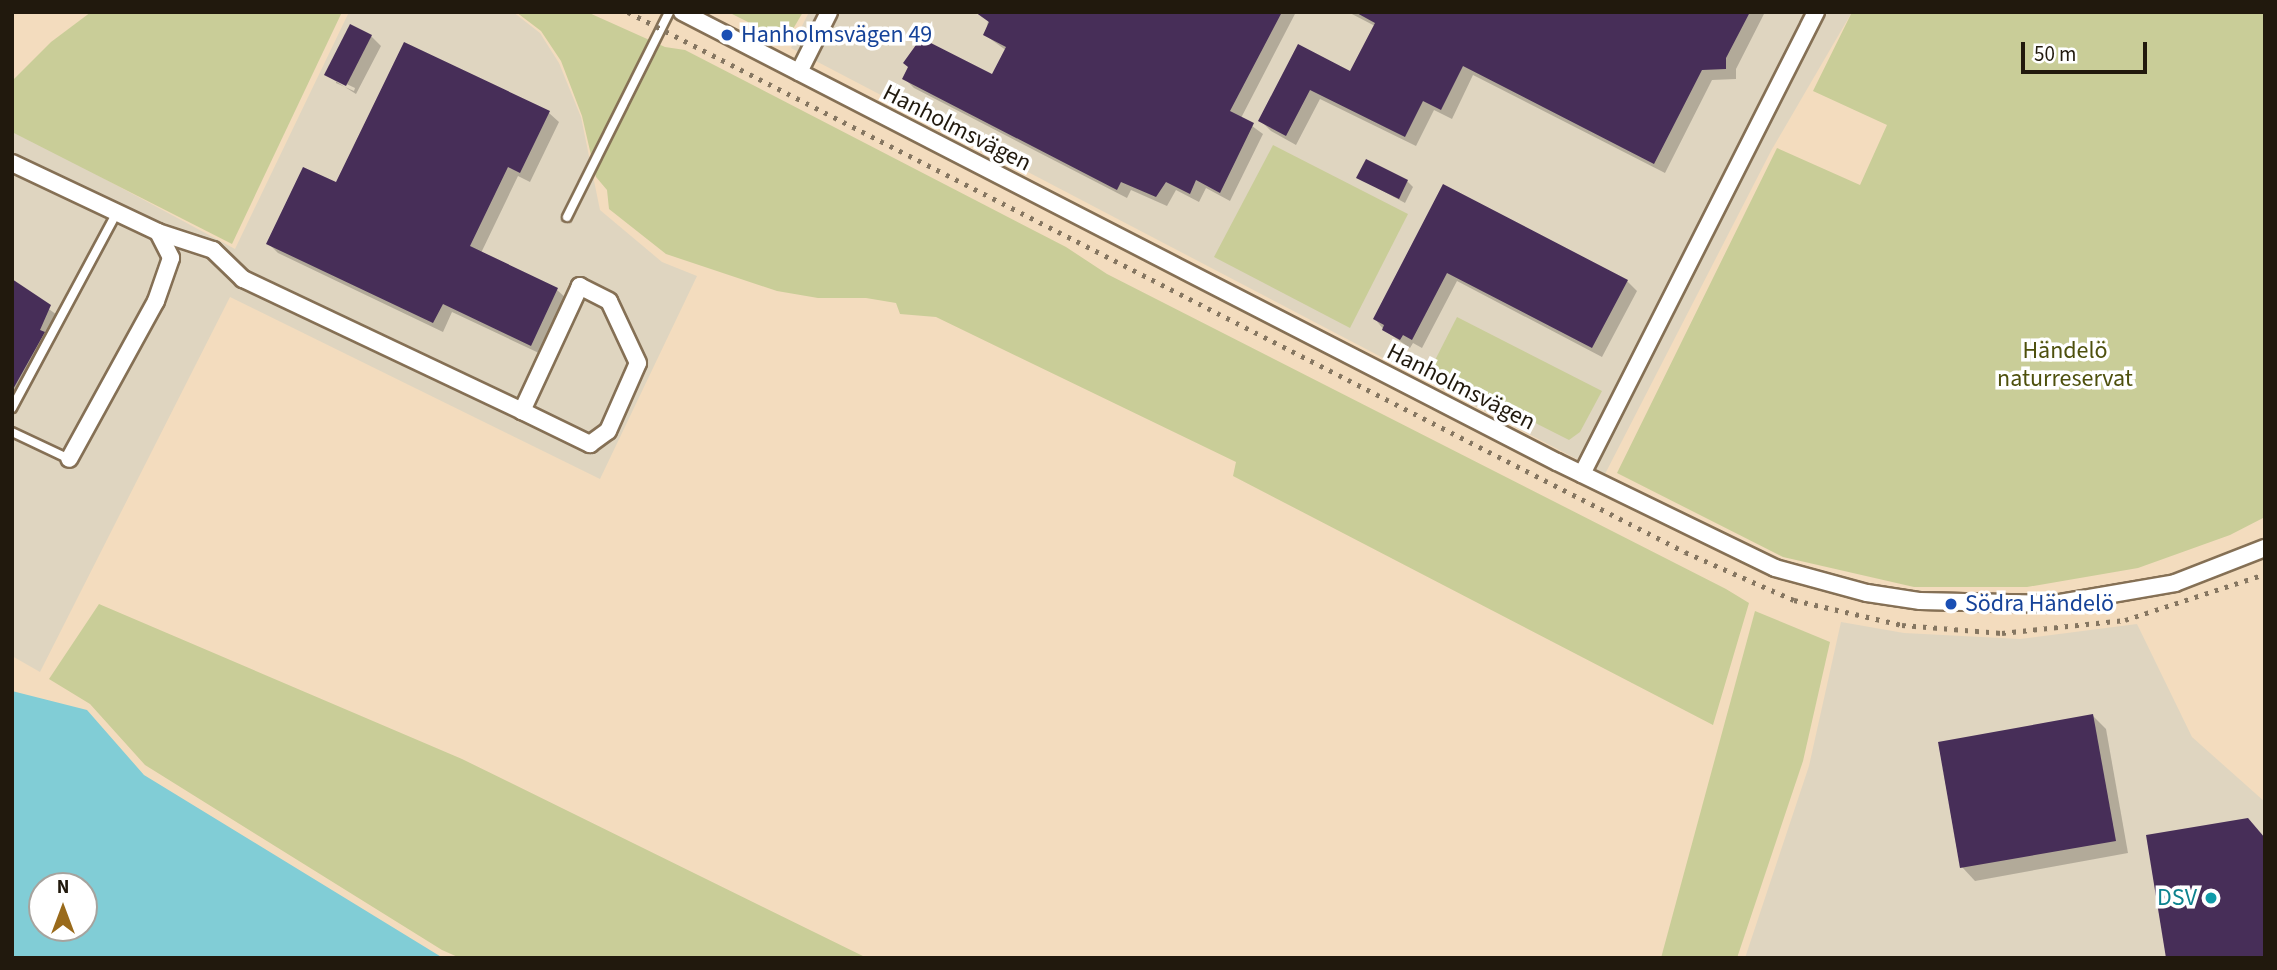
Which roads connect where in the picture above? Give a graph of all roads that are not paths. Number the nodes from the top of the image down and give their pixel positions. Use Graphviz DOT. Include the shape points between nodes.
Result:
graph roads {
  1 [pos="669,12"];
  2 [pos="682,12"];
  3 [pos="829,12"];
  4 [pos="1816,12"];
  5 [pos="799,72"];
  6 [pos="12,163"];
  7 [pos="116,214"];
  8 [pos="567,217"];
  9 [pos="158,232"];
  10 [pos="12,408"];
  11 [pos="522,411"];
  12 [pos="12,432"];
  13 [pos="69,459"];
  14 [pos="1582,474"];
  15 [pos="2265,548"];
  1 -- 8 [label="lane"];
  2 -- 5 [label="street, Hanholmsvägen"];
  3 -- 5 [label="street"];
  4 -- 14 [label="street"];
  5 -- 14 [label="street, Hanholmsvägen"];
  6 -- 7 [label="street"];
  7 -- 9 [label="street"];
  7 -- 10 [label="lane"];
  9 -- 11 [label="street" via="213,250 243,279"];
  9 -- 13 [label="street" via="171,258 167,278"];
  11 -- 11 [label="street" via="590,444 608,431 638,363 609,301 580,286"];
  12 -- 13 [label="lane"];
  14 -- 15 [label="street, Hanholmsvägen" via="1775,568 1867,593 1920,601 2008,606 2093,600 2175,583"];
}
